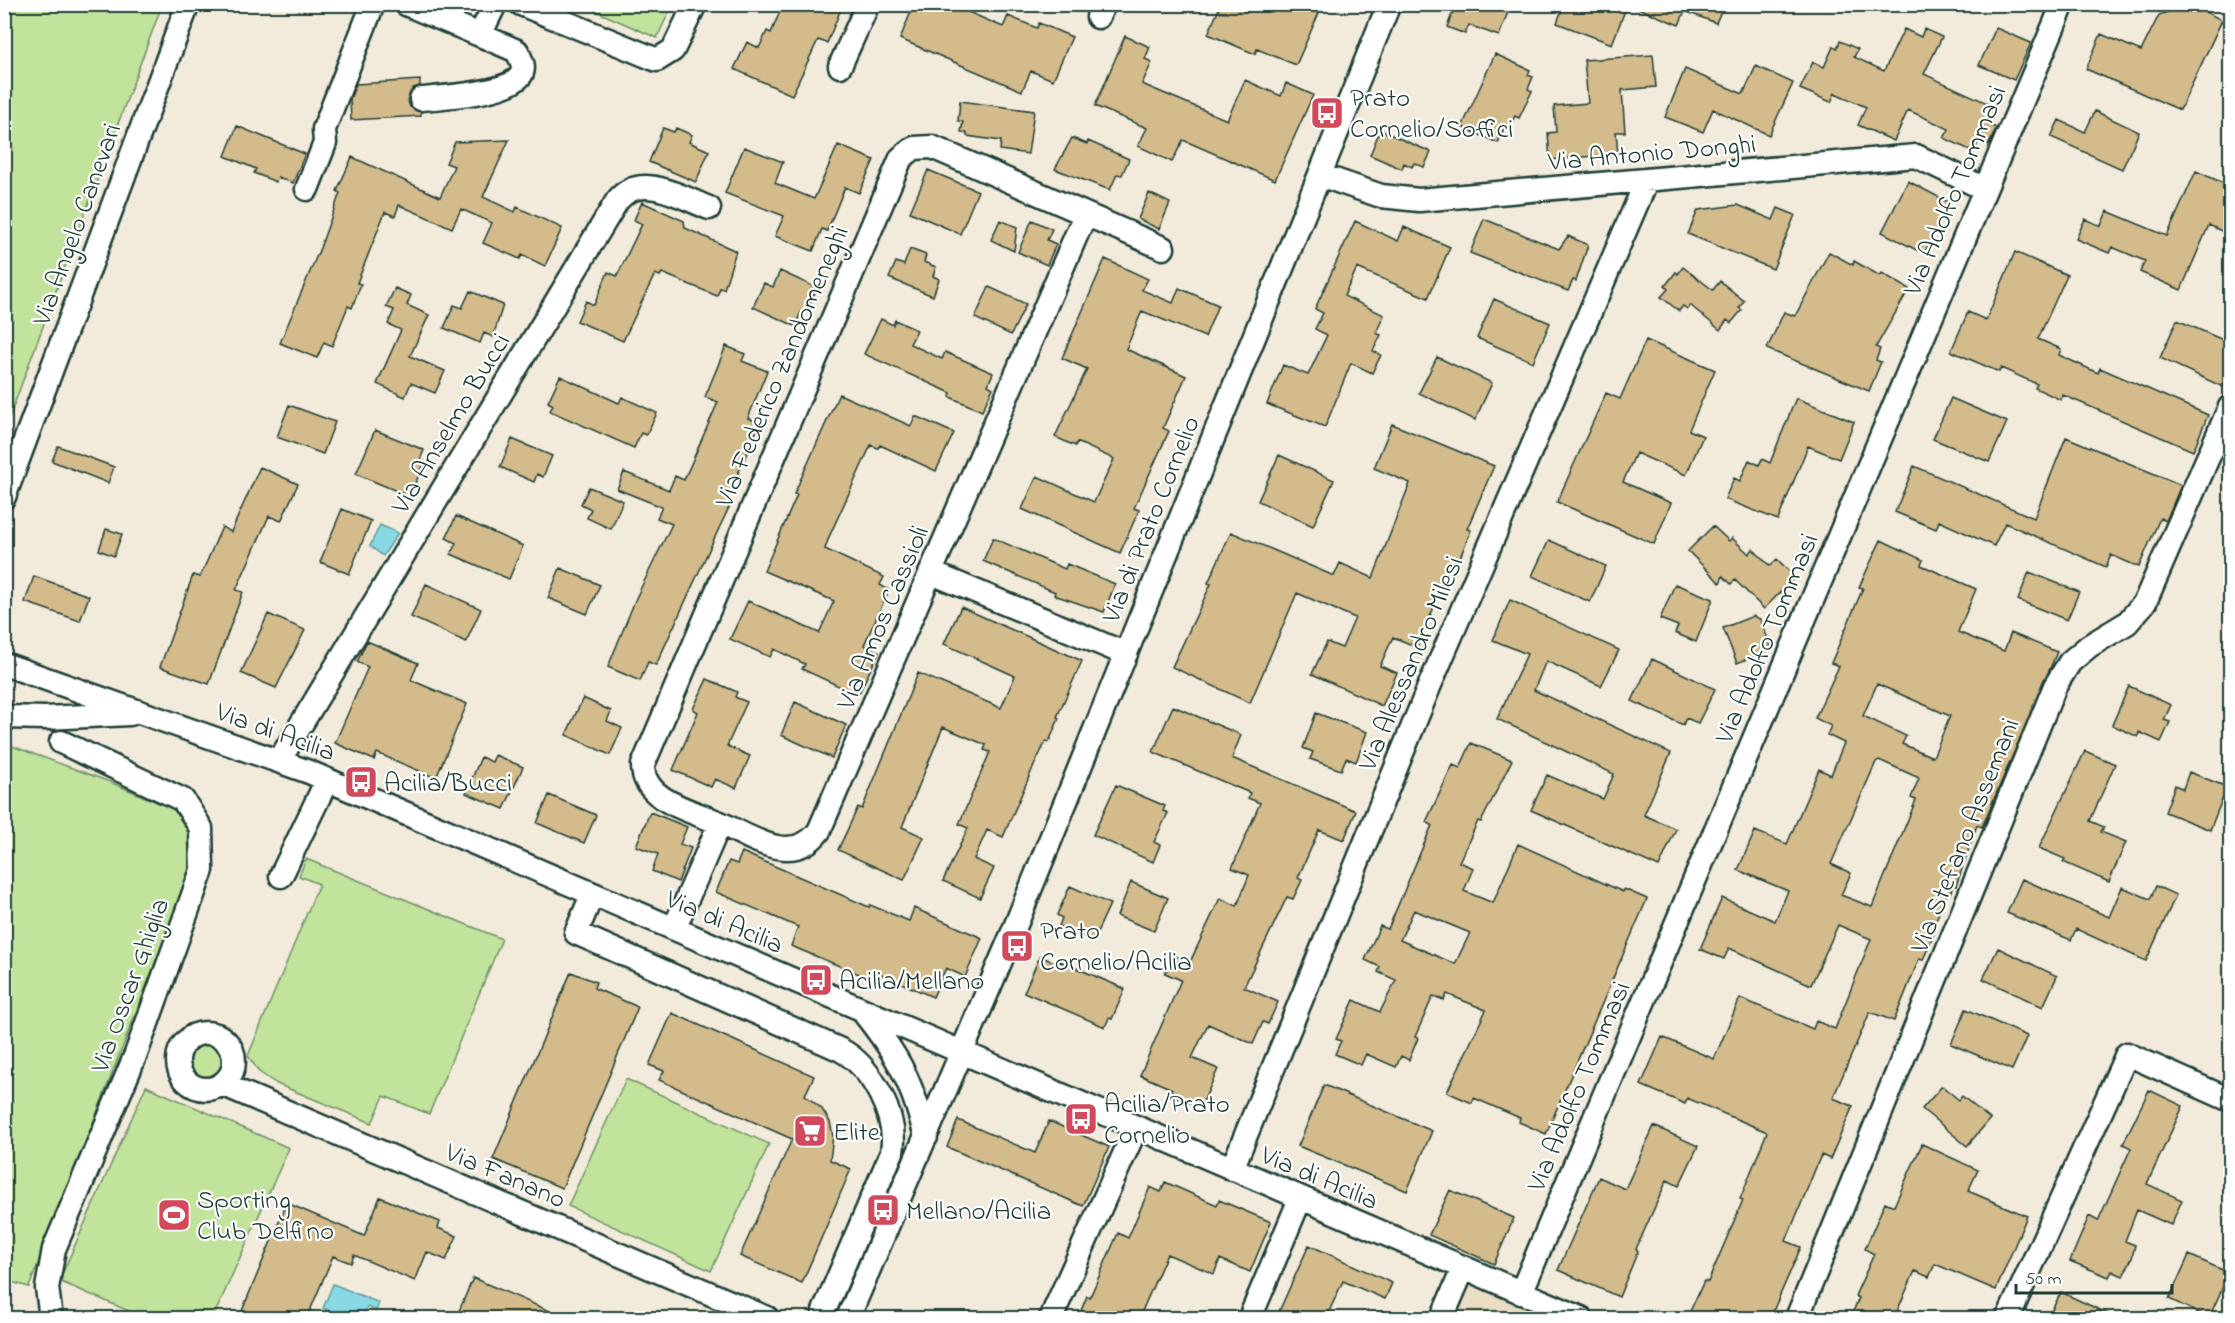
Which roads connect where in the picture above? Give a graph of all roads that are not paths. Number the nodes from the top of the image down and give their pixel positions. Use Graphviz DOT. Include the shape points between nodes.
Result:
graph roads {
  1 [pos="188,4"];
  2 [pos="373,4"];
  3 [pos="406,4"];
  4 [pos="495,4"];
  5 [pos="521,4"];
  6 [pos="695,4"];
  7 [pos="868,4"];
  8 [pos="1389,4"];
  9 [pos="2063,4"];
  10 [pos="480,35"];
  11 [pos="840,66"];
  12 [pos="421,99"];
  13 [pos="1320,175"];
  14 [pos="1646,182"];
  15 [pos="307,189"];
  16 [pos="1985,189"];
  17 [pos="709,208"];
  18 [pos="1085,215"];
  19 [pos="1163,248"];
  20 [pos="2230,407"];
  21 [pos="4,497"];
  22 [pos="932,573"];
  23 [pos="1126,654"];
  24 [pos="4,664"];
  25 [pos="140,713"];
  26 [pos="4,717"];
  27 [pos="61,742"];
  28 [pos="279,761"];
  29 [pos="327,780"];
  30 [pos="720,823"];
  31 [pos="281,876"];
  32 [pos="592,895"];
  33 [pos="674,929"];
  34 [pos="863,1012"];
  35 [pos="962,1054"];
  36 [pos="222,1084"];
  37 [pos="2230,1100"];
  38 [pos="1136,1128"];
  39 [pos="926,1137"];
  40 [pos="1232,1169"];
  41 [pos="1300,1199"];
  42 [pos="857,1233"];
  43 [pos="880,1244"];
  44 [pos="1463,1269"];
  45 [pos="1521,1293"];
  46 [pos="824,1311"];
  47 [pos="51,1318"];
  48 [pos="767,1318"];
  49 [pos="848,1318"];
  50 [pos="1051,1318"];
  51 [pos="1250,1318"];
  52 [pos="1442,1318"];
  53 [pos="1581,1318"];
  54 [pos="1797,1318"];
  55 [pos="2008,1318"];
  1 -- 21 [label="street, Via Angelo Canevari"];
  2 -- 15 [label="street" via="324,129 325,143"];
  3 -- 10 [label="street"];
  4 -- 10 [label="street"];
  5 -- 6 [label="street" via="657,60 673,50"];
  7 -- 11 [label="street"];
  8 -- 13 [label="street, Via di Prato Cornelio"];
  9 -- 16 [label="street, Via Adolfo Tommasi"];
  10 -- 12 [label="street" via="517,51 524,66 513,84"];
  13 -- 14 [label="street, Via Antonio Donghi" via="1409,200"];
  13 -- 23 [label="street, Via di Prato Cornelio"];
  14 -- 16 [label="street, Via Antonio Donghi" via="1916,156"];
  14 -- 40 [label="street, Via Alessandro Milesi" via="1430,687"];
  16 -- 45 [label="street, Via Adolfo Tommasi"];
  17 -- 28 [label="street, Via Anselmo Bucci" via="652,187 636,187 621,195"];
  18 -- 19 [label="street, Via Federico Zandomeneghi"];
  18 -- 22 [label="street, Via Amos Cassioli"];
  18 -- 30 [label="street, Via Federico Zandomeneghi" via="932,147 914,148 901,158 645,758 643,773 654,793"];
  20 -- 54 [label="street, Via Stefano Assemani" via="2145,602 2127,623 2070,662 2055,686"];
  22 -- 23 [label="street"];
  22 -- 30 [label="street, Via Amos Cassioli" via="815,837 796,848 781,849"];
  23 -- 35 [label="street, Via di Prato Cornelio"];
  24 -- 25 [label="street, Via di Acilia"];
  25 -- 26 [label="street"];
  25 -- 28 [label="street, Via di Acilia"];
  27 -- 47 [label="street, Via Oscar Ghiglia" via="183,800 201,828 202,870 136,1054 54,1249 47,1288"];
  28 -- 29 [label="street, Via di Acilia"];
  29 -- 31 [label="street"];
  29 -- 32 [label="street, Via di Acilia"];
  30 -- 33 [label="street"];
  32 -- 33 [label="street, Via di Acilia"];
  32 -- 42 [label="street" via="576,933 842,1050 861,1063 891,1120 893,1145"];
  33 -- 34 [label="street, Via di Acilia"];
  34 -- 35 [label="street, Via di Acilia"];
  34 -- 39 [label="street" via="904,1069"];
  35 -- 38 [label="street, Via di Acilia"];
  35 -- 39 [label="street, Via di Prato Cornelio"];
  36 -- 48 [label="street, Via Fanano"];
  37 -- 55 [label="street" via="2127,1054"];
  38 -- 40 [label="street, Via di Acilia"];
  38 -- 50 [label="street"];
  39 -- 43 [label="street, Via di Prato Cornelio"];
  40 -- 41 [label="street, Via di Acilia"];
  41 -- 44 [label="street, Via di Acilia"];
  41 -- 51 [label="street"];
  42 -- 43 [label="street"];
  42 -- 46 [label="street"];
  43 -- 49 [label="street, Via di Prato Cornelio"];
  44 -- 45 [label="street, Via di Acilia"];
  44 -- 52 [label="street"];
  45 -- 53 [label="street, Via di Acilia"];
}
